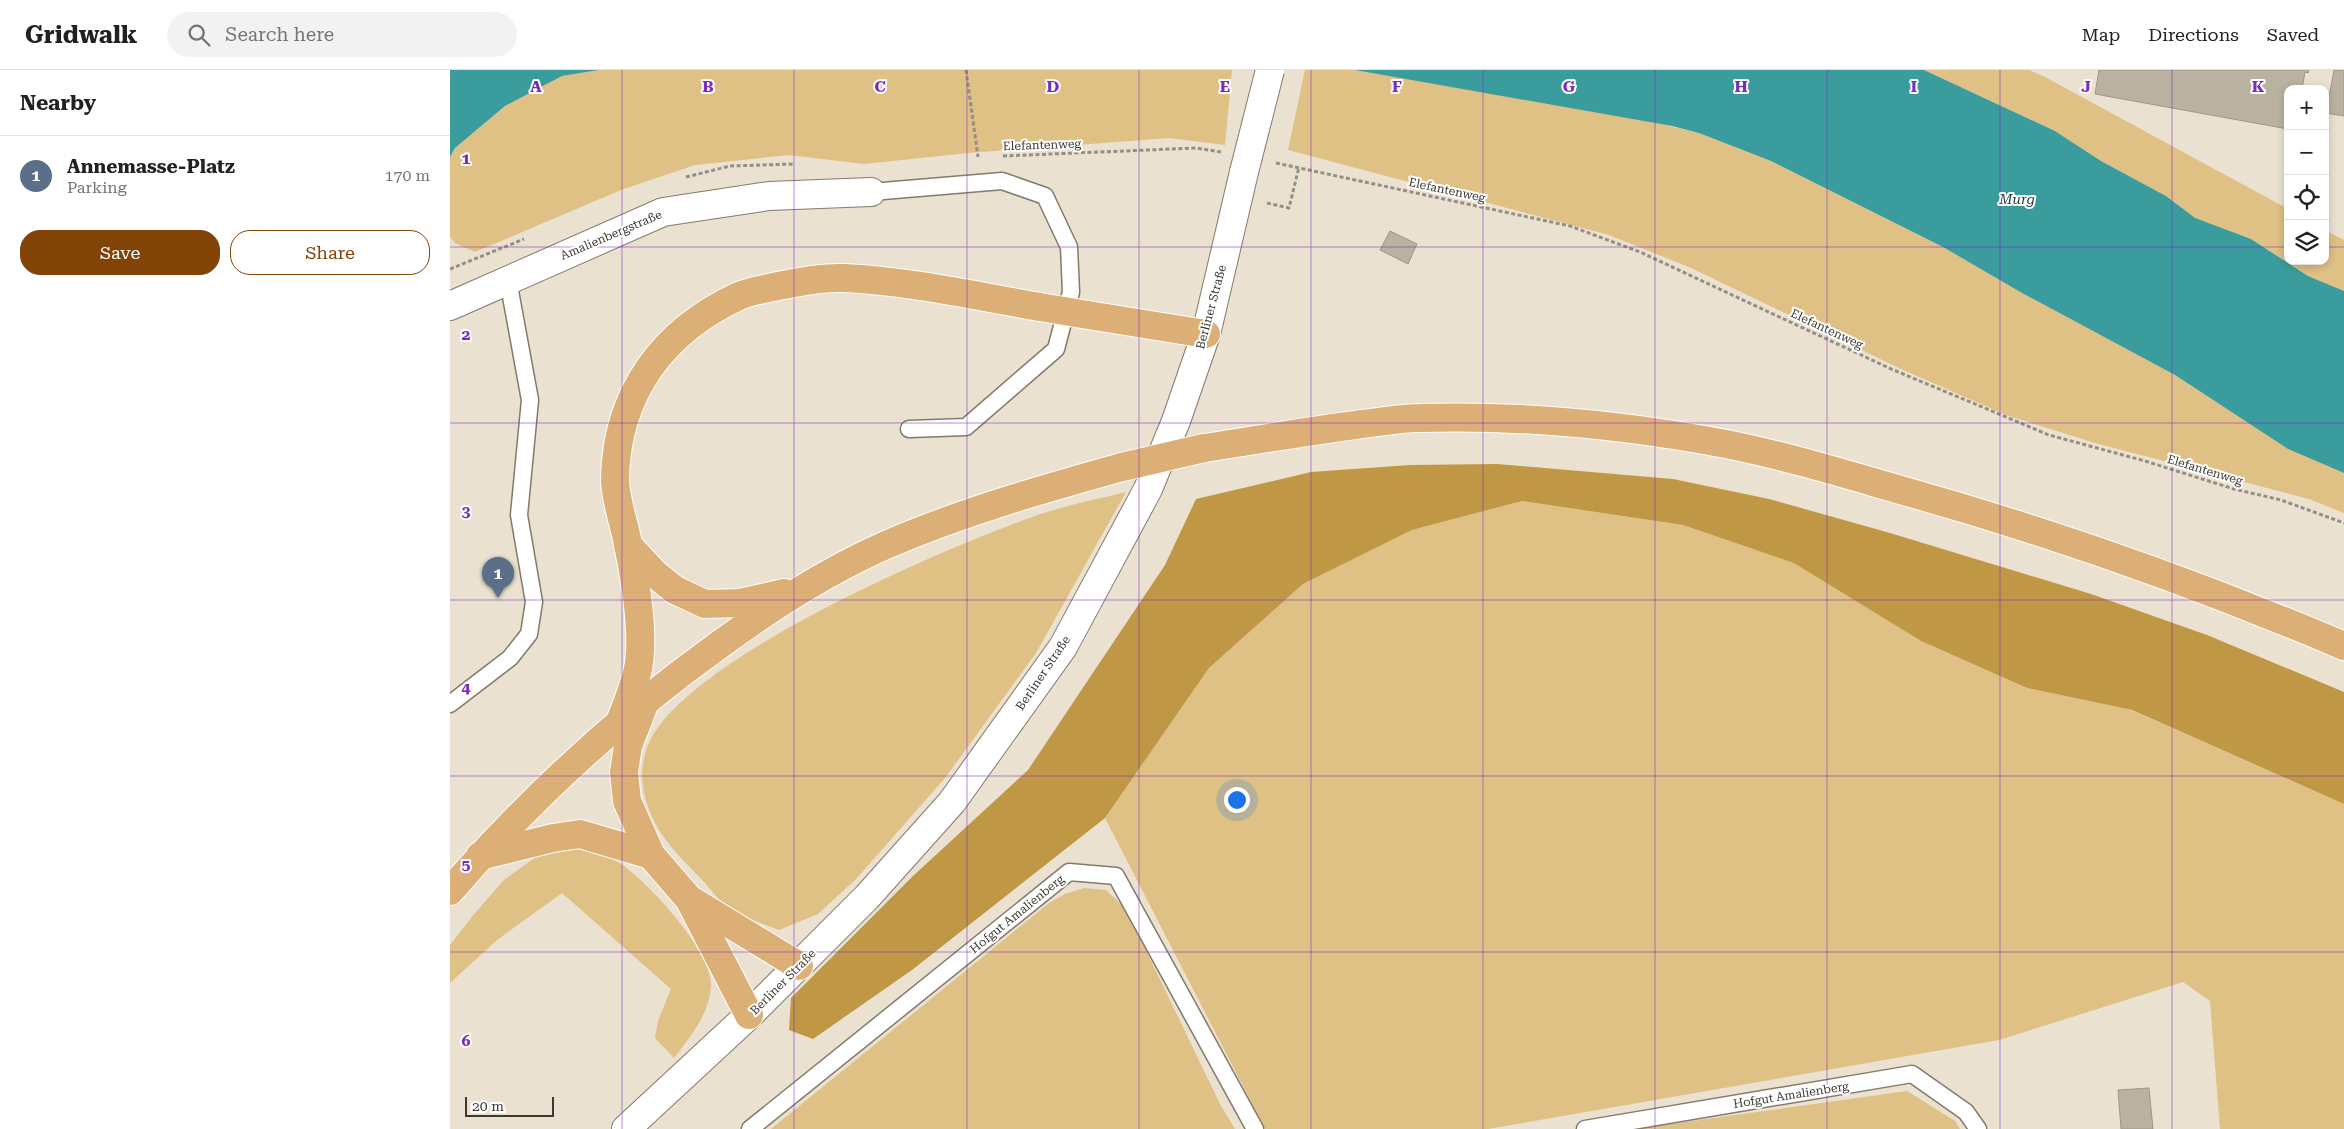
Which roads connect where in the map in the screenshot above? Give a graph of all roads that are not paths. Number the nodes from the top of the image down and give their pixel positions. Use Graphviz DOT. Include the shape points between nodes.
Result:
graph roads {
  1 [pos="1270,70"];
  2 [pos="871,192"];
  3 [pos="508,280"];
  4 [pos="450,306"];
  5 [pos="1206,334"];
  6 [pos="909,429"];
  7 [pos="628,545"];
  8 [pos="801,590"];
  9 [pos="2344,646"];
  10 [pos="645,702"];
  11 [pos="450,704"];
  12 [pos="620,722"];
  13 [pos="651,855"];
  14 [pos="480,856"];
  15 [pos="450,891"];
  16 [pos="689,899"];
  17 [pos="799,966"];
  18 [pos="749,1016"];
  19 [pos="626,1129"];
  20 [pos="750,1129"];
  21 [pos="1254,1129"];
  22 [pos="1586,1129"];
  23 [pos="1978,1129"];
  1 -- 5 [label="main road, Berliner Straße, bridge"];
  2 -- 3 [label="main road, Amalienbergstraße" via="769,196 662,212"];
  2 -- 6 [label="lane" via="1002,181 1045,196 1069,247 1071,292 1056,348 966,427"];
  3 -- 4 [label="main road, Amalienbergstraße"];
  3 -- 11 [label="lane" via="530,400 519,514 534,602 529,634 510,658"];
  5 -- 7 [label="main road, bridge" via="926,288 843,278 793,282 740,295 687,326 657,355 633,395 619,433 615,479"];
  5 -- 17 [label="main road, Berliner Straße" via="1148,489 1063,647 952,802 867,897"];
  7 -- 8 [label="main road" via="675,590 705,604 740,603"];
  7 -- 12 [label="main road" via="640,648 638,673"];
  8 -- 9 [label="main road, bridge" via="886,545 994,506 1122,467 1204,448 1313,430 1418,418 1516,418 1659,432 1798,461 1962,507 2131,561"];
  8 -- 10 [label="main road" via="745,626"];
  10 -- 12 [label="main road"];
  10 -- 13 [label="main road" via="628,746 624,772 627,801"];
  12 -- 14 [label="main road"];
  13 -- 14 [label="main road" via="580,834"];
  13 -- 16 [label="main road"];
  14 -- 15 [label="main road"];
  16 -- 17 [label="main road"];
  16 -- 18 [label="main road"];
  17 -- 18 [label="main road, Berliner Straße"];
  18 -- 19 [label="main road, Berliner Straße"];
  20 -- 21 [label="lane, Hofgut Amalienberg" via="1069,872 1116,876"];
  22 -- 23 [label="lane, Hofgut Amalienberg" via="1912,1074 1966,1112"];
}
